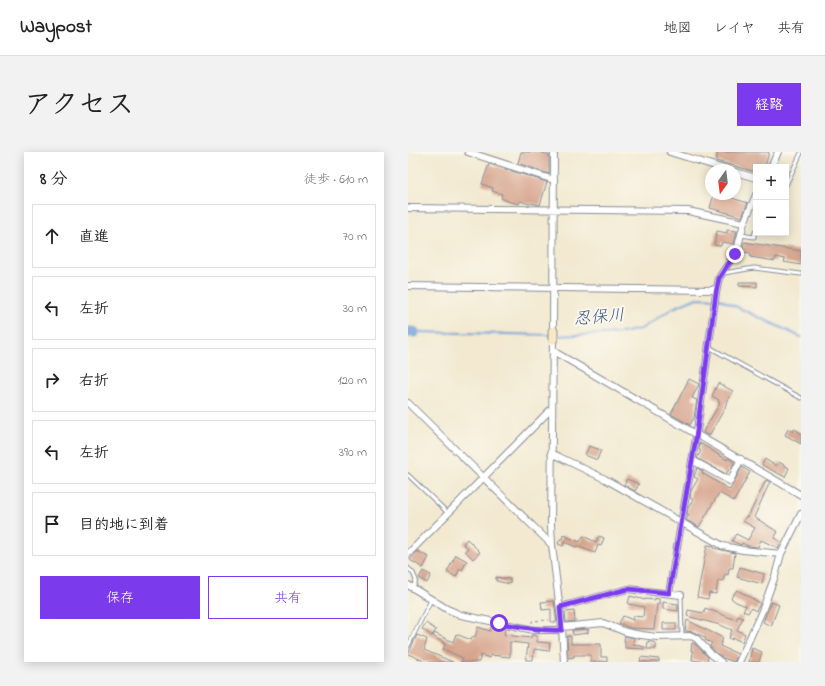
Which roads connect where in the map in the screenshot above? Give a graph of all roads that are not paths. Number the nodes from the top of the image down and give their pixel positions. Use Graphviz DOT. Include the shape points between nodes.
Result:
graph roads {
  1 [pos="468,152"];
  2 [pos="554,152"];
  3 [pos="670,152"];
  4 [pos="778,152"];
  5 [pos="801,153"];
  6 [pos="709,164"];
  7 [pos="772,164"];
  8 [pos="741,174"];
  9 [pos="753,177"];
  10 [pos="789,179"];
  11 [pos="554,180"];
  12 [pos="754,200"];
  13 [pos="408,208"];
  14 [pos="554,210"];
  15 [pos="744,223"];
  16 [pos="742,235"];
  17 [pos="754,236"];
  18 [pos="721,273"];
  19 [pos="801,274"];
  20 [pos="408,286"];
  21 [pos="553,288"];
  22 [pos="716,291"];
  23 [pos="709,347"];
  24 [pos="553,351"];
  25 [pos="801,398"];
  26 [pos="408,403"];
  27 [pos="552,408"];
  28 [pos="697,433"];
  29 [pos="552,453"];
  30 [pos="741,459"];
  31 [pos="692,460"];
  32 [pos="408,475"];
  33 [pos="483,477"];
  34 [pos="801,494"];
  35 [pos="448,514"];
  36 [pos="801,514"];
  37 [pos="682,523"];
  38 [pos="552,545"];
  39 [pos="409,550"];
  40 [pos="781,554"];
  41 [pos="408,568"];
  42 [pos="410,587"];
  43 [pos="669,593"];
  44 [pos="681,595"];
  45 [pos="431,600"];
  46 [pos="560,607"];
  47 [pos="562,628"];
  48 [pos="682,636"];
  49 [pos="408,646"];
  50 [pos="564,662"];
  51 [pos="721,662"];
  52 [pos="740,662"];
  1 -- 11 [label="street"];
  2 -- 11 [label="street"];
  3 -- 6 [label="street"];
  4 -- 7 [label="street"];
  5 -- 10 [label="lane"];
  8 -- 9 [label="street"];
  11 -- 14 [label="street"];
  12 -- 15 [label="street"];
  13 -- 14 [label="street"];
  14 -- 15 [label="street" via="688,211"];
  14 -- 21 [label="street"];
  15 -- 16 [label="street"];
  16 -- 17 [label="lane"];
  16 -- 18 [label="street" via="737,250"];
  18 -- 19 [label="lane" via="754,268"];
  18 -- 22 [label="street"];
  20 -- 21 [label="street"];
  21 -- 22 [label="street"];
  21 -- 24 [label="street"];
  22 -- 23 [label="street"];
  23 -- 25 [label="lane"];
  23 -- 28 [label="street"];
  24 -- 27 [label="street"];
  24 -- 28 [label="street"];
  26 -- 33 [label="street"];
  27 -- 29 [label="street"];
  27 -- 33 [label="street"];
  28 -- 30 [label="street"];
  28 -- 31 [label="street"];
  29 -- 37 [label="street" via="605,479"];
  29 -- 38 [label="street"];
  30 -- 31 [label="street" via="730,481"];
  30 -- 34 [label="street"];
  31 -- 37 [label="street"];
  32 -- 35 [label="lane"];
  33 -- 35 [label="street"];
  33 -- 38 [label="street"];
  35 -- 39 [label="street"];
  36 -- 40 [label="street"];
  37 -- 40 [label="street" via="723,546"];
  37 -- 43 [label="street"];
  38 -- 46 [label="street"];
  40 -- 52 [label="street" via="762,611"];
  41 -- 42 [label="lane" via="416,580"];
  42 -- 45 [label="street"];
  43 -- 44 [label="street"];
  43 -- 46 [label="street" via="628,589"];
  44 -- 48 [label="lane"];
  45 -- 47 [label="street" via="461,615 531,629 550,631"];
  45 -- 49 [label="lane"];
  46 -- 47 [label="street"];
  47 -- 48 [label="street" via="603,623 641,635"];
  47 -- 50 [label="street"];
  48 -- 51 [label="street" via="698,639"];
}
